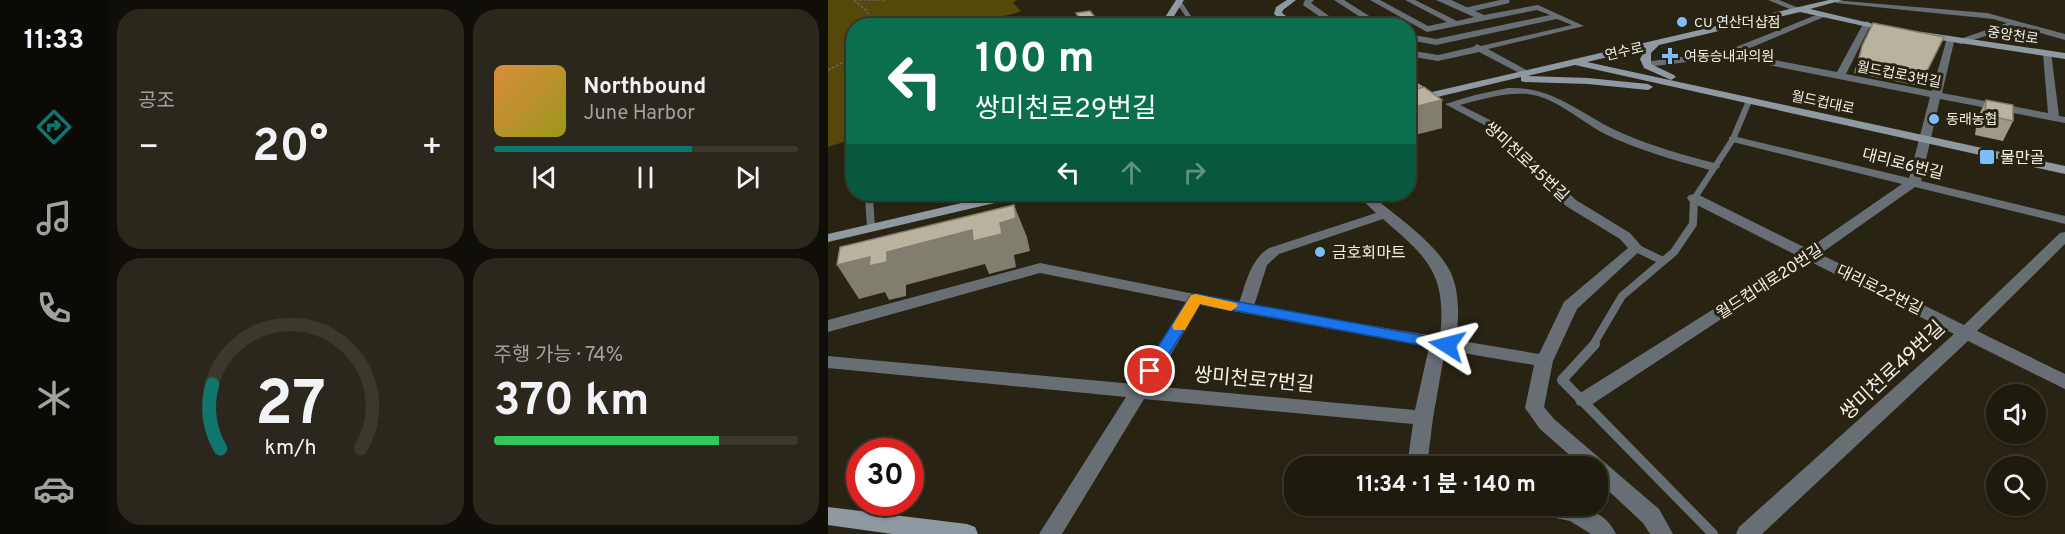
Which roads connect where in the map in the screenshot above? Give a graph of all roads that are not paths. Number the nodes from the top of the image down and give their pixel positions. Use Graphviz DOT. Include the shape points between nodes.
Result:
graph roads {
  1 [pos="1338,0"];
  2 [pos="1374,0"];
  3 [pos="1410,0"];
  4 [pos="1440,0"];
  5 [pos="1772,0"];
  6 [pos="1838,0"];
  7 [pos="1933,0"];
  8 [pos="1180,1"];
  9 [pos="1290,1"];
  10 [pos="1308,1"];
  11 [pos="1507,1"];
  12 [pos="1467,10"];
  13 [pos="1800,10"];
  14 [pos="1821,15"];
  15 [pos="1559,16"];
  16 [pos="1995,17"];
  17 [pos="1169,18"];
  18 [pos="1189,18"];
  19 [pos="1284,18"];
  20 [pos="1329,18"];
  21 [pos="1368,18"];
  22 [pos="1407,18"];
  23 [pos="1482,18"];
  24 [pos="1416,23"];
  25 [pos="1455,23"];
  26 [pos="2016,23"];
  27 [pos="1867,24"];
  28 [pos="1504,28"];
  29 [pos="1898,30"];
  30 [pos="1909,32"];
  31 [pos="1459,37"];
  32 [pos="2065,37"];
  33 [pos="1416,38"];
  34 [pos="1954,41"];
  35 [pos="1655,44"];
  36 [pos="1480,48"];
  37 [pos="1416,54"];
  38 [pos="1728,54"];
  39 [pos="2048,54"];
  40 [pos="2065,56"];
  41 [pos="1575,62"];
  42 [pos="1647,64"];
  43 [pos="1525,76"];
  44 [pos="1840,76"];
  45 [pos="1416,86"];
  46 [pos="1698,89"];
  47 [pos="1528,91"];
  48 [pos="1936,95"];
  49 [pos="1430,96"];
  50 [pos="1416,99"];
  51 [pos="1749,100"];
  52 [pos="2060,119"];
  53 [pos="1733,139"];
  54 [pos="1924,139"];
  55 [pos="1713,167"];
  56 [pos="2065,170"];
  57 [pos="1914,182"];
  58 [pos="1694,198"];
  59 [pos="869,201"];
  60 [pos="984,201"];
  61 [pos="1370,201"];
  62 [pos="1385,214"];
  63 [pos="2065,220"];
  64 [pos="871,227"];
  65 [pos="2065,236"];
  66 [pos="828,237"];
  67 [pos="1636,248"];
  68 [pos="1809,255"];
  69 [pos="1663,261"];
  70 [pos="1196,299"];
  71 [pos="1245,309"];
  72 [pos="828,326"];
  73 [pos="1966,332"];
  74 [pos="1442,344"];
  75 [pos="1544,361"];
  76 [pos="828,362"];
  77 [pos="2065,382"];
  78 [pos="1138,391"];
  79 [pos="1584,400"];
  80 [pos="1423,417"];
  81 [pos="1418,456"];
  82 [pos="1583,456"];
  83 [pos="1608,478"];
  84 [pos="828,516"];
  85 [pos="1583,516"];
  86 [pos="967,534"];
  87 [pos="1050,534"];
  88 [pos="1605,534"];
  89 [pos="1662,534"];
  90 [pos="1713,534"];
  91 [pos="1747,534"];
  1 -- 21 [label="street"];
  2 -- 22 [label="street"];
  3 -- 25 [label="street"];
  4 -- 12 [label="street"];
  5 -- 13 [label="street"];
  6 -- 13 [label="main road, 연수로"];
  6 -- 16 [label="street"];
  7 -- 16 [label="street"];
  8 -- 17 [label="main road"];
  8 -- 18 [label="lane"];
  9 -- 10 [label="street"];
  9 -- 19 [label="main road" via="1279,9 1278,14"];
  10 -- 20 [label="street"];
  11 -- 12 [label="lane"];
  12 -- 23 [label="street"];
  13 -- 14 [label="main road"];
  13 -- 35 [label="main road, 연수로"];
  14 -- 27 [label="main road"];
  14 -- 38 [label="street"];
  15 -- 23 [label="street" via="1538,7"];
  15 -- 28 [label="street"];
  15 -- 36 [label="street" via="1580,26"];
  16 -- 26 [label="street"];
  23 -- 25 [label="street"];
  23 -- 28 [label="street"];
  24 -- 25 [label="street" via="1427,29"];
  26 -- 32 [label="street"];
  26 -- 34 [label="street, 중앙천로"];
  27 -- 29 [label="main road"];
  27 -- 44 [label="street"];
  28 -- 31 [label="street"];
  30 -- 34 [label="main road, 중앙천로"];
  31 -- 33 [label="street" via="1436,42"];
  31 -- 36 [label="street"];
  34 -- 39 [label="main road, 중앙천로"];
  34 -- 48 [label="street"];
  35 -- 41 [label="main road, 연수로"];
  35 -- 42 [label="main road" via="1647,52"];
  36 -- 37 [label="street" via="1438,58"];
  36 -- 43 [label="street"];
  38 -- 42 [label="street"];
  38 -- 44 [label="street, 월드컵로3번길"];
  39 -- 40 [label="main road, 중앙천로"];
  39 -- 52 [label="street"];
  41 -- 43 [label="main road, 연수로"];
  41 -- 46 [label="main road, 월드컵대로"];
  42 -- 46 [label="main road"];
  43 -- 46 [label="main road"];
  43 -- 47 [label="street"];
  43 -- 49 [label="main road"];
  44 -- 48 [label="street, 월드컵로3번길"];
  45 -- 49 [label="main road"];
  46 -- 51 [label="main road, 월드컵대로"];
  47 -- 55 [label="street" via="1556,101 1627,139"];
  47 -- 67 [label="street, 쌍미천로45번길" via="1489,94 1450,104 1492,125 1571,203 1624,236"];
  48 -- 52 [label="street, 월드컵로3번길"];
  48 -- 54 [label="street"];
  49 -- 50 [label="main road"];
  51 -- 53 [label="lane"];
  51 -- 54 [label="main road, 월드컵대로"];
  53 -- 55 [label="lane"];
  53 -- 57 [label="street, 대리로6번길"];
  54 -- 56 [label="main road, 월드컵대로"];
  54 -- 57 [label="street"];
  55 -- 58 [label="lane"];
  57 -- 63 [label="street, 대리로6번길"];
  57 -- 68 [label="street, 월드컵대로20번길"];
  58 -- 68 [label="street, 대리로22번길"];
  58 -- 69 [label="lane" via="1693,224"];
  59 -- 64 [label="lane"];
  60 -- 64 [label="main road"];
  61 -- 62 [label="street"];
  62 -- 71 [label="street" via="1265,257"];
  62 -- 74 [label="street" via="1442,269 1450,328"];
  64 -- 66 [label="main road"];
  65 -- 73 [label="street, 쌍미천로49번길"];
  67 -- 69 [label="lane"];
  67 -- 75 [label="street" via="1570,306"];
  68 -- 73 [label="street, 대리로22번길"];
  68 -- 79 [label="street, 월드컵대로20번길"];
  69 -- 79 [label="lane" via="1622,296 1597,341 1562,380"];
  70 -- 71 [label="street"];
  70 -- 72 [label="street" via="1040,268"];
  70 -- 78 [label="street"];
  71 -- 74 [label="street"];
  73 -- 77 [label="street, 대리로22번길"];
  73 -- 91 [label="street, 쌍미천로49번길"];
  74 -- 75 [label="street"];
  74 -- 80 [label="street"];
  75 -- 82 [label="street" via="1534,408"];
  76 -- 78 [label="street, 쌍미천로7번길"];
  78 -- 80 [label="street, 쌍미천로7번길"];
  78 -- 87 [label="street"];
  79 -- 90 [label="lane"];
  80 -- 81 [label="street"];
  83 -- 89 [label="street" via="1651,516"];
  84 -- 86 [label="main road"];
  85 -- 88 [label="street"];
}
